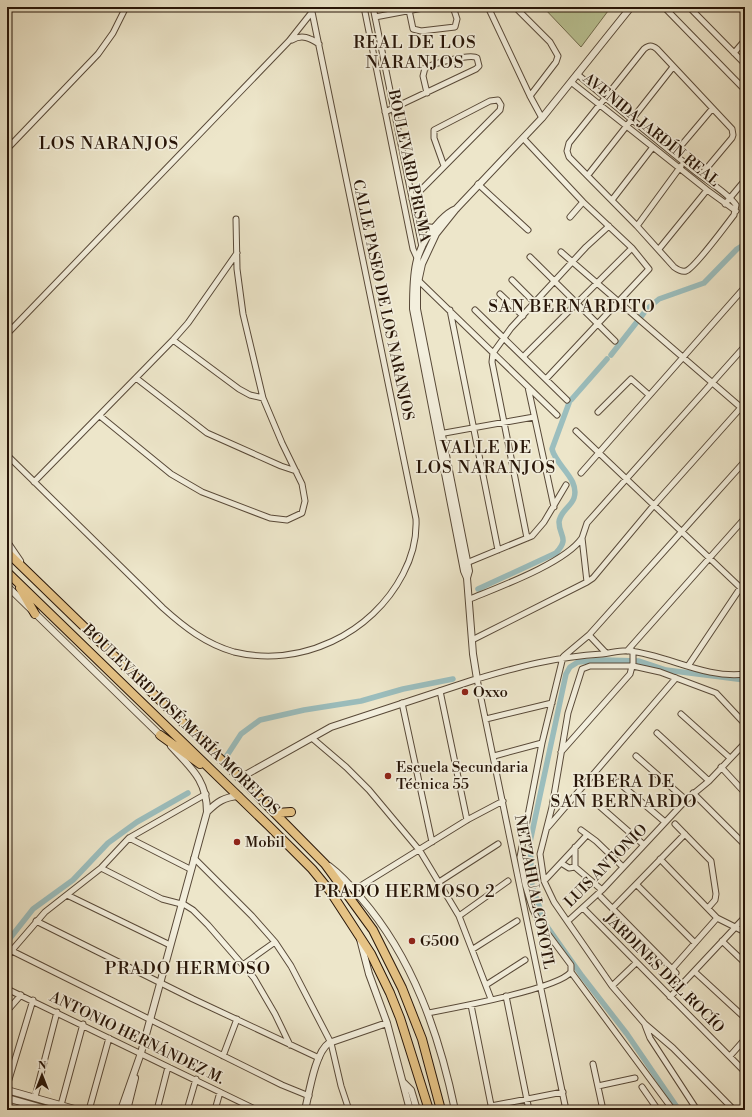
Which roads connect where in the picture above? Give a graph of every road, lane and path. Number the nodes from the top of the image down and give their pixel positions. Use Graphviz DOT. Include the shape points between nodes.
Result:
graph roads {
  1 [pos="10,7"];
  2 [pos="126,7"];
  3 [pos="364,7"];
  4 [pos="373,7"];
  5 [pos="428,7"];
  6 [pos="453,7"];
  7 [pos="488,7"];
  8 [pos="515,7"];
  9 [pos="631,7"];
  10 [pos="664,7"];
  11 [pos="689,7"];
  12 [pos="7,9"];
  13 [pos="312,9"];
  14 [pos="409,10"];
  15 [pos="375,17"];
  16 [pos="745,40"];
  17 [pos="289,41"];
  18 [pos="319,44"];
  19 [pos="734,53"];
  20 [pos="745,64"];
  21 [pos="673,67"];
  22 [pos="577,74"];
  23 [pos="571,82"];
  24 [pos="745,90"];
  25 [pos="427,94"];
  26 [pos="530,96"];
  27 [pos="605,98"];
  28 [pos="600,105"];
  29 [pos="394,108"];
  30 [pos="712,109"];
  31 [pos="385,112"];
  32 [pos="542,118"];
  33 [pos="631,120"];
  34 [pos="627,125"];
  35 [pos="523,138"];
  36 [pos="653,146"];
  37 [pos="7,149"];
  38 [pos="674,154"];
  39 [pos="684,162"];
  40 [pos="444,166"];
  41 [pos="679,168"];
  42 [pos="588,175"];
  43 [pos="700,176"];
  44 [pos="745,180"];
  45 [pos="478,184"];
  46 [pos="707,190"];
  47 [pos="730,198"];
  48 [pos="412,199"];
  49 [pos="612,200"];
  50 [pos="583,202"];
  51 [pos="725,204"];
  52 [pos="456,209"];
  53 [pos="736,209"];
  54 [pos="570,218"];
  55 [pos="236,219"];
  56 [pos="418,222"];
  57 [pos="609,226"];
  58 [pos="637,226"];
  59 [pos="434,228"];
  60 [pos="528,230"];
  61 [pos="421,245"];
  62 [pos="632,248"];
  63 [pos="659,250"];
  64 [pos="561,252"];
  65 [pos="237,253"];
  66 [pos="425,254"];
  67 [pos="530,257"];
  68 [pos="417,258"];
  69 [pos="422,264"];
  70 [pos="573,264"];
  71 [pos="418,280"];
  72 [pos="512,280"];
  73 [pos="556,282"];
  74 [pos="596,284"];
  75 [pos="745,287"];
  76 [pos="500,294"];
  77 [pos="618,302"];
  78 [pos="535,303"];
  79 [pos="576,303"];
  80 [pos="450,310"];
  81 [pos="476,310"];
  82 [pos="523,316"];
  83 [pos="596,324"];
  84 [pos="7,334"];
  85 [pos="504,337"];
  86 [pos="173,340"];
  87 [pos="614,341"];
  88 [pos="745,346"];
  89 [pos="493,353"];
  90 [pos="523,357"];
  91 [pos="683,357"];
  92 [pos="136,378"];
  93 [pos="546,379"];
  94 [pos="713,383"];
  95 [pos="528,387"];
  96 [pos="649,395"];
  97 [pos="263,398"];
  98 [pos="567,400"];
  99 [pos="744,408"];
  100 [pos="598,412"];
  101 [pos="557,415"];
  102 [pos="100,416"];
  103 [pos="534,416"];
  104 [pos="504,421"];
  105 [pos="472,427"];
  106 [pos="576,431"];
  107 [pos="439,434"];
  108 [pos="599,453"];
  109 [pos="7,455"];
  110 [pos="745,461"];
  111 [pos="296,471"];
  112 [pos="581,473"];
  113 [pos="627,478"];
  114 [pos="34,482"];
  115 [pos="566,485"];
  116 [pos="654,505"];
  117 [pos="554,507"];
  118 [pos="745,518"];
  119 [pos="681,533"];
  120 [pos="527,538"];
  121 [pos="582,538"];
  122 [pos="7,542"];
  123 [pos="498,550"];
  124 [pos="7,552"];
  125 [pos="709,558"];
  126 [pos="465,564"];
  127 [pos="25,569"];
  128 [pos="7,572"];
  129 [pos="14,579"];
  130 [pos="745,581"];
  131 [pos="587,582"];
  132 [pos="7,586"];
  133 [pos="740,588"];
  134 [pos="745,592"];
  135 [pos="470,599"];
  136 [pos="35,614"];
  137 [pos="590,635"];
  138 [pos="472,640"];
  139 [pos="627,650"];
  140 [pos="633,651"];
  141 [pos="606,653"];
  142 [pos="563,657"];
  143 [pos="632,666"];
  144 [pos="688,666"];
  145 [pos="745,674"];
  146 [pos="676,678"];
  147 [pos="477,679"];
  148 [pos="440,691"];
  149 [pos="402,703"];
  150 [pos="552,703"];
  151 [pos="681,714"];
  152 [pos="486,719"];
  153 [pos="745,724"];
  154 [pos="657,733"];
  155 [pos="160,735"];
  156 [pos="312,738"];
  157 [pos="745,743"];
  158 [pos="542,744"];
  159 [pos="561,753"];
  160 [pos="494,756"];
  161 [pos="636,756"];
  162 [pos="730,758"];
  163 [pos="721,767"];
  164 [pos="240,778"];
  165 [pos="223,781"];
  166 [pos="708,781"];
  167 [pos="618,782"];
  168 [pos="693,793"];
  169 [pos="745,793"];
  170 [pos="206,794"];
  171 [pos="238,796"];
  172 [pos="686,800"];
  173 [pos="503,801"];
  174 [pos="596,803"];
  175 [pos="206,812"];
  176 [pos="291,812"];
  177 [pos="276,813"];
  178 [pos="467,820"];
  179 [pos="665,822"];
  180 [pos="676,824"];
  181 [pos="547,828"];
  182 [pos="581,830"];
  183 [pos="685,834"];
  184 [pos="588,835"];
  185 [pos="129,838"];
  186 [pos="432,842"];
  187 [pos="498,844"];
  188 [pos="644,845"];
  189 [pos="745,845"];
  190 [pos="575,847"];
  191 [pos="420,851"];
  192 [pos="194,858"];
  193 [pos="660,859"];
  194 [pos="562,863"];
  195 [pos="325,864"];
  196 [pos="575,867"];
  197 [pos="623,867"];
  198 [pos="101,868"];
  199 [pos="190,869"];
  200 [pos="544,880"];
  201 [pos="508,881"];
  202 [pos="440,882"];
  203 [pos="637,885"];
  204 [pos="354,890"];
  205 [pos="602,890"];
  206 [pos="67,895"];
  207 [pos="601,897"];
  208 [pos="181,905"];
  209 [pos="583,908"];
  210 [pos="613,908"];
  211 [pos="708,908"];
  212 [pos="460,916"];
  213 [pos="745,917"];
  214 [pos="717,918"];
  215 [pos="568,920"];
  216 [pos="36,921"];
  217 [pos="517,922"];
  218 [pos="735,926"];
  219 [pos="745,932"];
  220 [pos="359,936"];
  221 [pos="722,941"];
  222 [pos="275,942"];
  223 [pos="695,943"];
  224 [pos="170,945"];
  225 [pos="473,949"];
  226 [pos="12,951"];
  227 [pos="7,956"];
  228 [pos="525,960"];
  229 [pos="636,963"];
  230 [pos="745,963"];
  231 [pos="244,964"];
  232 [pos="672,969"];
  233 [pos="571,972"];
  234 [pos="695,972"];
  235 [pos="676,973"];
  236 [pos="159,982"];
  237 [pos="486,985"];
  238 [pos="612,986"];
  239 [pos="540,988"];
  240 [pos="7,989"];
  241 [pos="21,995"];
  242 [pos="506,996"];
  243 [pos="670,997"];
  244 [pos="491,999"];
  245 [pos="33,1000"];
  246 [pos="471,1005"];
  247 [pos="7,1011"];
  248 [pos="57,1012"];
  249 [pos="428,1013"];
  250 [pos="745,1018"];
  251 [pos="237,1019"];
  252 [pos="150,1020"];
  253 [pos="387,1023"];
  254 [pos="83,1024"];
  255 [pos="645,1024"];
  256 [pos="109,1038"];
  257 [pos="745,1039"];
  258 [pos="331,1043"];
  259 [pos="290,1045"];
  260 [pos="141,1053"];
  261 [pos="223,1056"];
  262 [pos="730,1056"];
  263 [pos="319,1058"];
  264 [pos="593,1064"];
  265 [pos="168,1067"];
  266 [pos="135,1072"];
  267 [pos="745,1072"];
  268 [pos="635,1078"];
  269 [pos="196,1080"];
  270 [pos="403,1082"];
  271 [pos="7,1086"];
  272 [pos="598,1086"];
  273 [pos="642,1087"];
  274 [pos="7,1090"];
  275 [pos="220,1092"];
  276 [pos="563,1092"];
  277 [pos="309,1096"];
  278 [pos="35,1097"];
  279 [pos="7,1098"];
  280 [pos="527,1099"];
  281 [pos="61,1105"];
  282 [pos="32,1108"];
  283 [pos="246,1108"];
  284 [pos="492,1108"];
  285 [pos="655,1109"];
  286 [pos="49,1110"];
  287 [pos="78,1110"];
  288 [pos="90,1110"];
  289 [pos="121,1110"];
  290 [pos="128,1110"];
  291 [pos="157,1110"];
  292 [pos="187,1110"];
  293 [pos="215,1110"];
  294 [pos="257,1110"];
  295 [pos="305,1110"];
  296 [pos="349,1110"];
  297 [pos="410,1110"];
  298 [pos="417,1110"];
  299 [pos="429,1110"];
  300 [pos="441,1110"];
  301 [pos="455,1110"];
  302 [pos="529,1110"];
  303 [pos="566,1110"];
  304 [pos="603,1110"];
  305 [pos="673,1110"];
  306 [pos="697,1110"];
  307 [pos="734,1110"];
  1 -- 12 [label="street"];
  2 -- 37 [label="street" via="113,33 98,54"];
  3 -- 31 [label="street, BOULEVARD PRISMA"];
  4 -- 15 [label="street, BOULEVARD PRISMA"];
  5 -- 14 [label="street"];
  6 -- 14 [label="street" via="457,19 454,27 421,31 413,29"];
  7 -- 26 [label="street"];
  8 -- 26 [label="street" via="550,42 558,56"];
  9 -- 22 [label="street"];
  10 -- 24 [label="street"];
  11 -- 19 [label="street"];
  13 -- 17 [label="street"];
  13 -- 18 [label="street, CALLE PASEO DE LOS NARANJOS"];
  14 -- 15 [label="street"];
  15 -- 29 [label="street, BOULEVARD PRISMA"];
  16 -- 19 [label="street"];
  17 -- 18 [label="street" via="297,37 306,37"];
  17 -- 84 [label="street"];
  18 -- 114 [label="street, CALLE PASEO DE LOS NARANJOS" via="416,520 415,546 399,582 372,617 356,629 315,649 276,655 235,652 217,646 184,626"];
  19 -- 20 [label="street"];
  21 -- 27 [label="street" via="657,49 648,46"];
  21 -- 30 [label="street"];
  21 -- 33 [label="street"];
  22 -- 23 [label="street"];
  22 -- 27 [label="street, AVENIDA JARDÍN REAL"];
  23 -- 28 [label="street, AVENIDA JARDÍN REAL"];
  23 -- 32 [label="street"];
  25 -- 25 [label="street" via="476,70 480,66 477,58 471,56 425,68 423,76"];
  25 -- 29 [label="street"];
  26 -- 32 [label="street"];
  27 -- 28 [label="street"];
  27 -- 33 [label="street, AVENIDA JARDÍN REAL"];
  28 -- 34 [label="street, AVENIDA JARDÍN REAL"];
  28 -- 42 [label="street" via="569,143 566,151"];
  29 -- 31 [label="street"];
  29 -- 48 [label="street, BOULEVARD PRISMA"];
  30 -- 38 [label="street"];
  30 -- 43 [label="street" via="732,129 733,134"];
  31 -- 68 [label="street, BOULEVARD PRISMA" via="412,249"];
  32 -- 35 [label="street"];
  33 -- 34 [label="street"];
  33 -- 38 [label="street, AVENIDA JARDÍN REAL"];
  34 -- 36 [label="street, AVENIDA JARDÍN REAL"];
  34 -- 42 [label="street"];
  35 -- 45 [label="street"];
  35 -- 50 [label="street"];
  36 -- 41 [label="street, AVENIDA JARDÍN REAL"];
  36 -- 49 [label="street"];
  38 -- 39 [label="street, AVENIDA JARDÍN REAL"];
  39 -- 41 [label="street"];
  39 -- 43 [label="street, AVENIDA JARDÍN REAL"];
  40 -- 40 [label="street" via="500,110 498,100 490,101 434,130 434,138"];
  40 -- 48 [label="street"];
  41 -- 46 [label="street, AVENIDA JARDÍN REAL"];
  41 -- 58 [label="street"];
  42 -- 49 [label="street"];
  43 -- 47 [label="street, AVENIDA JARDÍN REAL"];
  44 -- 47 [label="street"];
  45 -- 52 [label="street"];
  45 -- 60 [label="street"];
  46 -- 51 [label="street, AVENIDA JARDÍN REAL"];
  46 -- 63 [label="street"];
  47 -- 51 [label="street"];
  47 -- 53 [label="street, AVENIDA JARDÍN REAL"];
  48 -- 56 [label="street, BOULEVARD PRISMA"];
  49 -- 58 [label="street"];
  50 -- 54 [label="street"];
  50 -- 57 [label="street"];
  51 -- 53 [label="street, AVENIDA JARDÍN REAL"];
  52 -- 59 [label="street" via="450,211"];
  52 -- 66 [label="street"];
  53 -- 63 [label="street" via="694,265 685,271 674,267"];
  55 -- 65 [label="street"];
  56 -- 59 [label="street" via="425,227"];
  56 -- 61 [label="street, BOULEVARD PRISMA"];
  57 -- 62 [label="street"];
  57 -- 70 [label="street"];
  58 -- 63 [label="street"];
  59 -- 61 [label="street"];
  61 -- 66 [label="street, BOULEVARD PRISMA"];
  61 -- 68 [label="street"];
  62 -- 74 [label="street"];
  62 -- 77 [label="street" via="649,269"];
  64 -- 70 [label="street"];
  65 -- 86 [label="street"];
  65 -- 97 [label="street" via="239,295"];
  66 -- 69 [label="street"];
  67 -- 73 [label="street"];
  68 -- 69 [label="street, BOULEVARD PRISMA"];
  68 -- 107 [label="street, BOULEVARD PRISMA" via="412,309"];
  69 -- 71 [label="street, BOULEVARD PRISMA"];
  70 -- 73 [label="street"];
  70 -- 74 [label="street"];
  71 -- 80 [label="street"];
  71 -- 107 [label="street, BOULEVARD PRISMA" via="419,325"];
  72 -- 78 [label="street"];
  73 -- 78 [label="street"];
  73 -- 79 [label="street"];
  74 -- 77 [label="street"];
  74 -- 79 [label="street"];
  75 -- 91 [label="street"];
  76 -- 82 [label="street"];
  77 -- 83 [label="street"];
  77 -- 91 [label="street"];
  78 -- 82 [label="street"];
  79 -- 83 [label="street"];
  79 -- 90 [label="street"];
  80 -- 89 [label="street"];
  80 -- 105 [label="street"];
  81 -- 85 [label="street"];
  82 -- 85 [label="street"];
  83 -- 87 [label="street"];
  83 -- 93 [label="street"];
  85 -- 89 [label="street"];
  85 -- 90 [label="street"];
  86 -- 92 [label="street"];
  86 -- 97 [label="street" via="228,382 250,395"];
  88 -- 94 [label="street"];
  89 -- 95 [label="street"];
  89 -- 104 [label="street" via="492,362"];
  90 -- 93 [label="street"];
  91 -- 94 [label="street"];
  91 -- 96 [label="street"];
  92 -- 102 [label="street"];
  92 -- 111 [label="street" via="207,432"];
  93 -- 98 [label="street"];
  94 -- 99 [label="street"];
  94 -- 113 [label="street"];
  95 -- 101 [label="street"];
  95 -- 103 [label="street"];
  96 -- 100 [label="street" via="631,379"];
  96 -- 108 [label="street"];
  97 -- 111 [label="street"];
  99 -- 116 [label="street"];
  102 -- 111 [label="street" via="171,474 186,483 270,518 287,520 302,513 306,501"];
  102 -- 114 [label="street"];
  103 -- 104 [label="street"];
  103 -- 117 [label="street"];
  104 -- 105 [label="street"];
  104 -- 120 [label="street"];
  105 -- 107 [label="street"];
  105 -- 123 [label="street"];
  106 -- 108 [label="street"];
  107 -- 126 [label="street, BOULEVARD PRISMA"];
  108 -- 112 [label="street"];
  108 -- 113 [label="street"];
  109 -- 114 [label="street, CALLE PASEO DE LOS NARANJOS"];
  110 -- 119 [label="street"];
  113 -- 116 [label="street"];
  113 -- 121 [label="street" via="586,523"];
  115 -- 117 [label="street"];
  116 -- 119 [label="street"];
  116 -- 131 [label="street"];
  117 -- 120 [label="street" via="540,528"];
  118 -- 125 [label="street"];
  119 -- 125 [label="street"];
  119 -- 137 [label="street"];
  120 -- 123 [label="street"];
  121 -- 131 [label="street"];
  121 -- 135 [label="street" via="577,546 560,557"];
  122 -- 127 [label="street"];
  123 -- 126 [label="street"];
  124 -- 127 [label="main road, BOULEVARD JOSÉ MARÍA MORELOS"];
  125 -- 133 [label="street"];
  125 -- 139 [label="street"];
  126 -- 135 [label="street, BOULEVARD PRISMA"];
  127 -- 164 [label="main road, BOULEVARD JOSÉ MARÍA MORELOS"];
  128 -- 129 [label="main road, BOULEVARD JOSÉ MARÍA MORELOS"];
  129 -- 136 [label="main road"];
  129 -- 165 [label="main road, BOULEVARD JOSÉ MARÍA MORELOS"];
  130 -- 133 [label="street"];
  131 -- 138 [label="street"];
  132 -- 136 [label="street, BOULEVARD JOSÉ MARÍA MORELOS"];
  133 -- 134 [label="street"];
  133 -- 144 [label="street"];
  135 -- 138 [label="street, BOULEVARD PRISMA"];
  136 -- 155 [label="street, BOULEVARD JOSÉ MARÍA MORELOS"];
  137 -- 141 [label="street"];
  137 -- 142 [label="street"];
  138 -- 147 [label="street, BOULEVARD PRISMA"];
  139 -- 140 [label="street"];
  139 -- 141 [label="street"];
  140 -- 143 [label="street"];
  140 -- 144 [label="street"];
  141 -- 142 [label="street"];
  142 -- 147 [label="street"];
  142 -- 150 [label="street"];
  143 -- 146 [label="street"];
  143 -- 159 [label="street" via="623,683"];
  143 -- 159 [label="street" via="590,666 582,669 568,713"];
  144 -- 145 [label="street" via="725,674"];
  146 -- 153 [label="street" via="716,693"];
  146 -- 181 [label="street"];
  147 -- 148 [label="street"];
  147 -- 152 [label="street, NETZAHUALCOYOTL"];
  148 -- 149 [label="street"];
  148 -- 178 [label="street"];
  149 -- 156 [label="street" via="352,719"];
  149 -- 186 [label="street"];
  150 -- 152 [label="street"];
  150 -- 158 [label="street"];
  151 -- 162 [label="street"];
  152 -- 160 [label="street, NETZAHUALCOYOTL"];
  154 -- 166 [label="street"];
  155 -- 165 [label="main road"];
  155 -- 170 [label="street, BOULEVARD JOSÉ MARÍA MORELOS" via="193,769"];
  156 -- 164 [label="street"];
  156 -- 191 [label="street" via="369,790"];
  157 -- 162 [label="street, LUIS ANTONIO"];
  158 -- 160 [label="street"];
  158 -- 233 [label="street" via="523,838 521,866 533,910 571,965"];
  159 -- 181 [label="street"];
  160 -- 173 [label="street, NETZAHUALCOYOTL"];
  161 -- 172 [label="street"];
  162 -- 163 [label="street, LUIS ANTONIO"];
  163 -- 166 [label="street, LUIS ANTONIO"];
  163 -- 169 [label="street"];
  164 -- 177 [label="main road, BOULEVARD JOSÉ MARÍA MORELOS"];
  165 -- 171 [label="main road, BOULEVARD JOSÉ MARÍA MORELOS"];
  166 -- 168 [label="street, LUIS ANTONIO"];
  167 -- 179 [label="street"];
  168 -- 172 [label="street, LUIS ANTONIO"];
  168 -- 189 [label="street"];
  170 -- 175 [label="street, BOULEVARD JOSÉ MARÍA MORELOS"];
  170 -- 185 [label="street"];
  171 -- 175 [label="street" via="226,797"];
  171 -- 220 [label="main road, BOULEVARD JOSÉ MARÍA MORELOS" via="320,879"];
  172 -- 179 [label="street, LUIS ANTONIO"];
  173 -- 178 [label="street"];
  173 -- 239 [label="street, NETZAHUALCOYOTL"];
  174 -- 188 [label="street"];
  175 -- 192 [label="street, BOULEVARD JOSÉ MARÍA MORELOS"];
  176 -- 177 [label="main road"];
  177 -- 195 [label="main road, BOULEVARD JOSÉ MARÍA MORELOS"];
  178 -- 186 [label="street"];
  179 -- 188 [label="street, LUIS ANTONIO"];
  180 -- 183 [label="street"];
  181 -- 200 [label="street" via="540,854"];
  182 -- 184 [label="street"];
  183 -- 193 [label="street"];
  183 -- 211 [label="street" via="708,856 713,865 716,894 715,900"];
  184 -- 190 [label="street"];
  184 -- 197 [label="street"];
  185 -- 198 [label="street"];
  185 -- 199 [label="street"];
  186 -- 191 [label="street"];
  187 -- 202 [label="street"];
  188 -- 197 [label="street, LUIS ANTONIO"];
  190 -- 194 [label="street"];
  190 -- 196 [label="street"];
  191 -- 202 [label="street"];
  191 -- 204 [label="street"];
  192 -- 199 [label="street, BOULEVARD JOSÉ MARÍA MORELOS"];
  192 -- 222 [label="street"];
  193 -- 203 [label="street"];
  193 -- 211 [label="street"];
  194 -- 196 [label="street" via="569,868"];
  194 -- 200 [label="street"];
  195 -- 204 [label="street"];
  195 -- 300 [label="main road, BOULEVARD JOSÉ MARÍA MORELOS" via="373,930 402,988 422,1039"];
  196 -- 205 [label="street"];
  197 -- 205 [label="street, LUIS ANTONIO"];
  198 -- 206 [label="street"];
  198 -- 208 [label="street" via="162,899"];
  199 -- 208 [label="street, BOULEVARD JOSÉ MARÍA MORELOS"];
  200 -- 215 [label="street" via="554,902"];
  201 -- 212 [label="street"];
  202 -- 212 [label="street"];
  203 -- 210 [label="street"];
  203 -- 223 [label="street"];
  204 -- 249 [label="street" via="387,930"];
  205 -- 209 [label="street, LUIS ANTONIO"];
  206 -- 216 [label="street"];
  206 -- 224 [label="street"];
  207 -- 210 [label="street"];
  208 -- 224 [label="street, BOULEVARD JOSÉ MARÍA MORELOS"];
  208 -- 231 [label="street" via="193,910"];
  209 -- 215 [label="street, LUIS ANTONIO"];
  209 -- 229 [label="street, JARDINES DEL ROCÍO"];
  210 -- 232 [label="street"];
  211 -- 214 [label="street"];
  212 -- 225 [label="street"];
  213 -- 218 [label="street"];
  214 -- 218 [label="street"];
  214 -- 223 [label="street"];
  215 -- 238 [label="street"];
  216 -- 226 [label="street"];
  216 -- 236 [label="street"];
  217 -- 225 [label="street"];
  218 -- 219 [label="street"];
  218 -- 221 [label="street"];
  220 -- 253 [label="street" via="369,974"];
  220 -- 299 [label="main road, BOULEVARD JOSÉ MARÍA MORELOS" via="378,967 400,1018"];
  221 -- 230 [label="street"];
  221 -- 234 [label="street"];
  222 -- 231 [label="street"];
  222 -- 258 [label="street" via="301,983"];
  223 -- 232 [label="street"];
  224 -- 236 [label="street, BOULEVARD JOSÉ MARÍA MORELOS"];
  225 -- 237 [label="street"];
  226 -- 227 [label="street"];
  226 -- 252 [label="street"];
  228 -- 237 [label="street"];
  229 -- 238 [label="street"];
  229 -- 243 [label="street, JARDINES DEL ROCÍO"];
  231 -- 259 [label="street" via="264,995"];
  232 -- 235 [label="street"];
  233 -- 239 [label="street"];
  233 -- 305 [label="street"];
  234 -- 243 [label="street"];
  234 -- 250 [label="street"];
  236 -- 251 [label="street"];
  236 -- 252 [label="street, BOULEVARD JOSÉ MARÍA MORELOS"];
  237 -- 244 [label="street"];
  238 -- 255 [label="street"];
  239 -- 242 [label="street"];
  239 -- 276 [label="street, NETZAHUALCOYOTL"];
  240 -- 241 [label="street, ANTONIO HERNÁNDEZ M."];
  241 -- 245 [label="street, ANTONIO HERNÁNDEZ M."];
  241 -- 247 [label="street"];
  242 -- 244 [label="street"];
  242 -- 280 [label="street"];
  243 -- 262 [label="street, JARDINES DEL ROCÍO"];
  244 -- 246 [label="street"];
  245 -- 248 [label="street, ANTONIO HERNÁNDEZ M."];
  245 -- 271 [label="street"];
  246 -- 249 [label="street"];
  246 -- 284 [label="street"];
  248 -- 254 [label="street, ANTONIO HERNÁNDEZ M."];
  248 -- 278 [label="street"];
  249 -- 301 [label="street"];
  251 -- 259 [label="street"];
  251 -- 261 [label="street"];
  252 -- 260 [label="street, BOULEVARD JOSÉ MARÍA MORELOS"];
  252 -- 261 [label="street"];
  253 -- 258 [label="street"];
  253 -- 270 [label="street"];
  254 -- 256 [label="street, ANTONIO HERNÁNDEZ M."];
  254 -- 281 [label="street"];
  255 -- 306 [label="street" via="650,1038"];
  255 -- 307 [label="street"];
  256 -- 260 [label="street, ANTONIO HERNÁNDEZ M."];
  256 -- 288 [label="street"];
  257 -- 262 [label="street"];
  258 -- 263 [label="street" via="324,1047"];
  258 -- 296 [label="street"];
  259 -- 263 [label="street"];
  260 -- 265 [label="street, ANTONIO HERNÁNDEZ M."];
  260 -- 266 [label="street, BOULEVARD JOSÉ MARÍA MORELOS"];
  261 -- 277 [label="street"];
  262 -- 267 [label="street, JARDINES DEL ROCÍO"];
  263 -- 277 [label="street"];
  264 -- 272 [label="street"];
  265 -- 269 [label="street, ANTONIO HERNÁNDEZ M."];
  265 -- 291 [label="street"];
  266 -- 289 [label="street"];
  266 -- 290 [label="street"];
  268 -- 272 [label="street"];
  269 -- 275 [label="street, ANTONIO HERNÁNDEZ M."];
  269 -- 292 [label="street"];
  270 -- 297 [label="street"];
  270 -- 298 [label="street" via="411,1090"];
  272 -- 304 [label="street"];
  273 -- 285 [label="street"];
  274 -- 278 [label="street"];
  275 -- 283 [label="street, ANTONIO HERNÁNDEZ M."];
  275 -- 293 [label="street"];
  276 -- 280 [label="street"];
  276 -- 303 [label="street, NETZAHUALCOYOTL"];
  277 -- 295 [label="street"];
  278 -- 281 [label="street"];
  279 -- 282 [label="street"];
  280 -- 284 [label="street"];
  280 -- 302 [label="street"];
  281 -- 287 [label="street"];
  282 -- 286 [label="street"];
  283 -- 294 [label="street, ANTONIO HERNÁNDEZ M."];
}
